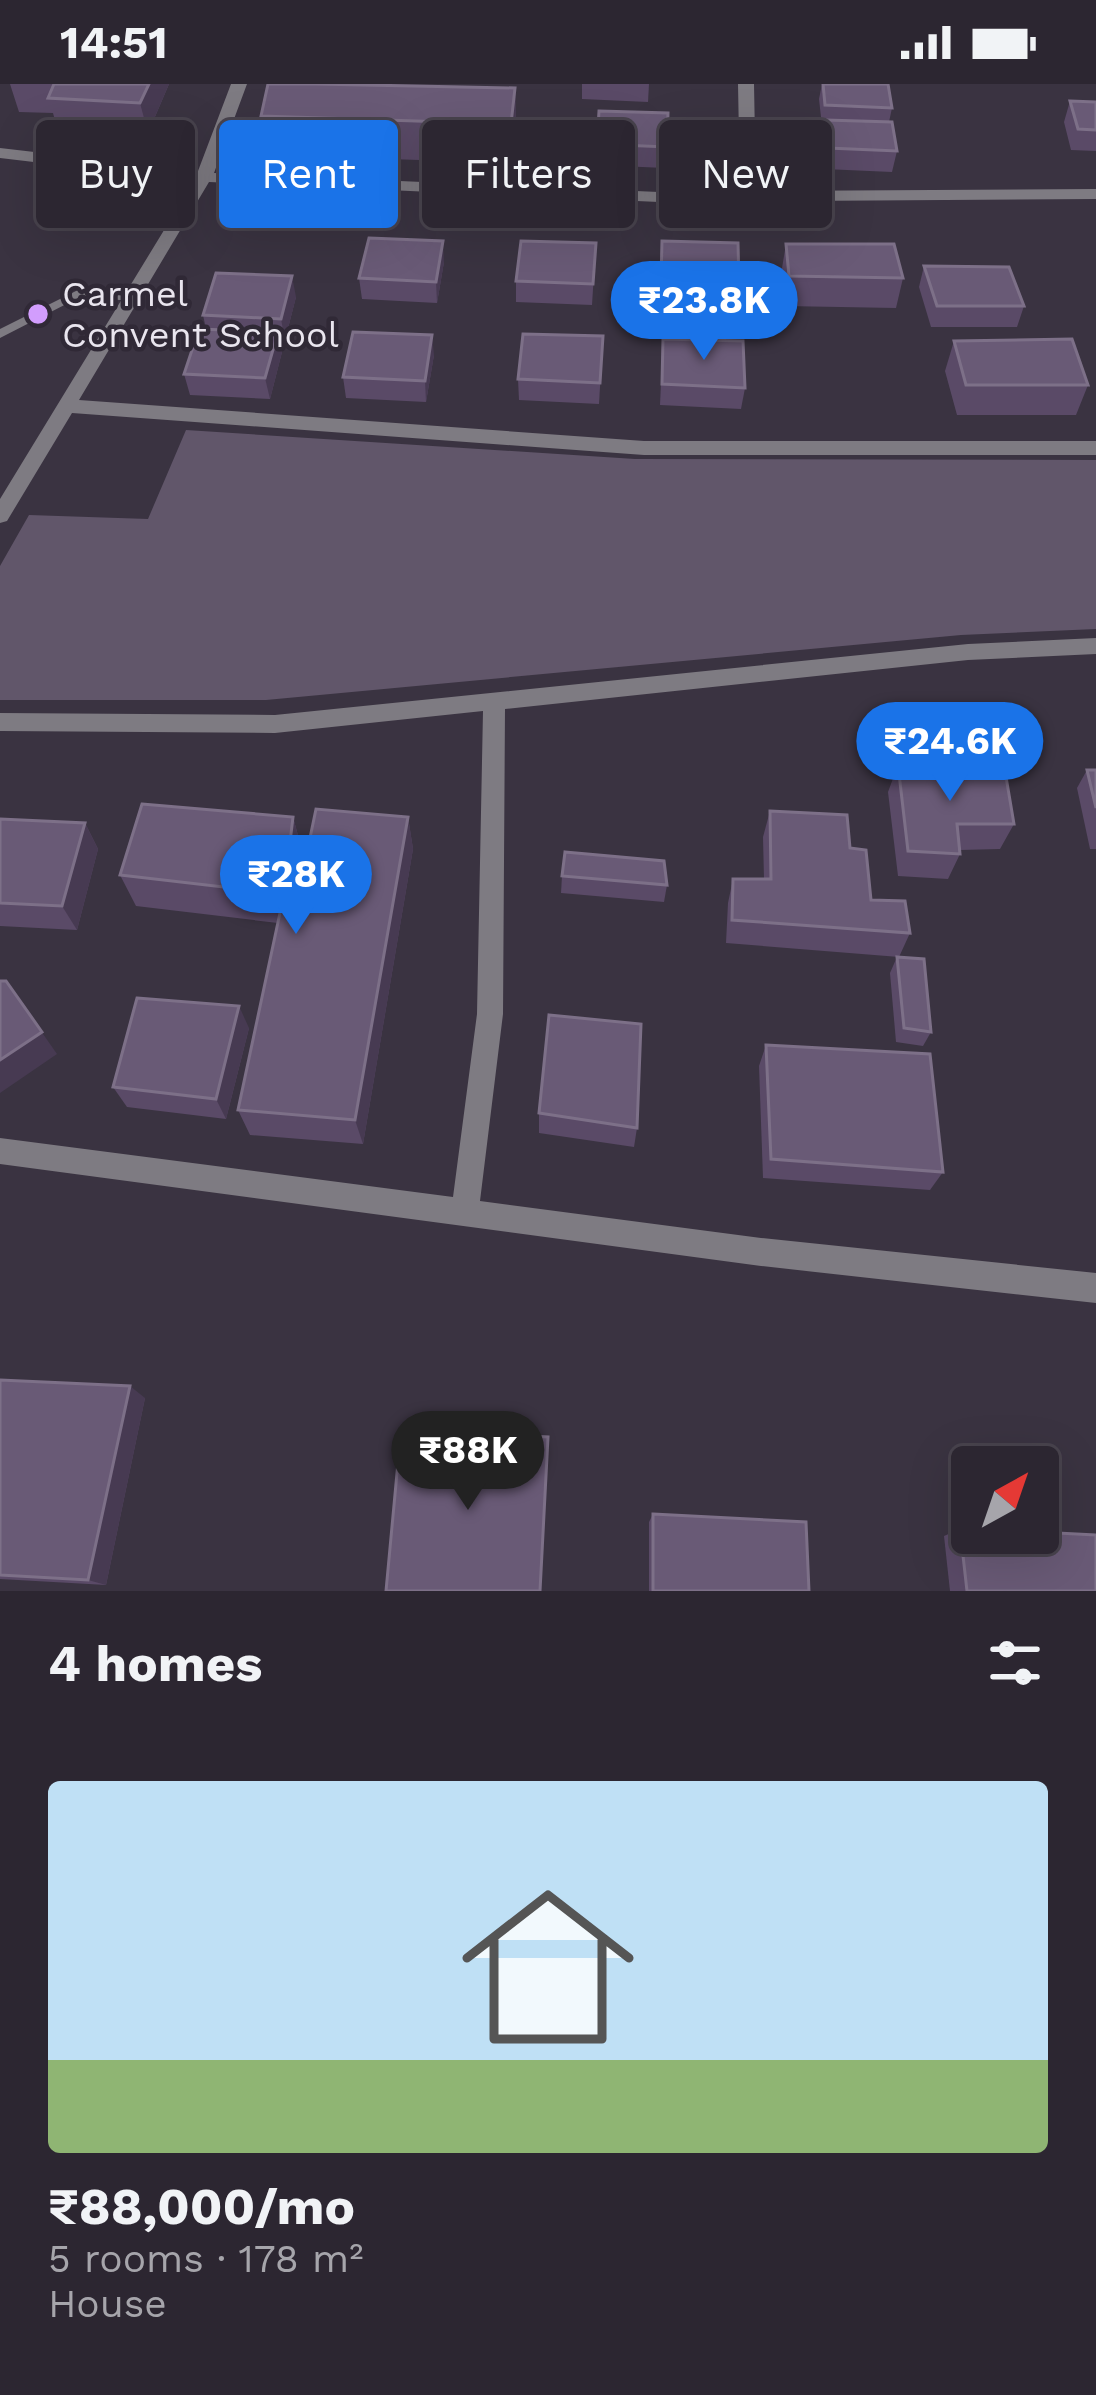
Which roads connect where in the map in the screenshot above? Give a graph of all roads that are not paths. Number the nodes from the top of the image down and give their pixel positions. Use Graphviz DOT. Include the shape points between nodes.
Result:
graph roads {
  1 [pos="239,84"];
  2 [pos="746,84"];
  3 [pos="747,120"];
  4 [pos="0,153"];
  5 [pos="204,177"];
  6 [pos="1096,194"];
  7 [pos="832,196"];
  8 [pos="659,197"];
  9 [pos="134,298"];
  10 [pos="0,334"];
  11 [pos="69,406"];
  12 [pos="1096,448"];
  13 [pos="0,516"];
  14 [pos="1096,646"];
  15 [pos="494,702"];
  16 [pos="0,722"];
  17 [pos="0,1151"];
  18 [pos="465,1212"];
  19 [pos="1096,1288"];
  1 -- 5 [label="street"];
  2 -- 3 [label="street"];
  4 -- 5 [label="street"];
  5 -- 8 [label="street"];
  5 -- 9 [label="street"];
  6 -- 7 [label="street"];
  9 -- 10 [label="lane" via="78,292"];
  9 -- 11 [label="street"];
  11 -- 12 [label="street" via="644,448"];
  11 -- 13 [label="street"];
  14 -- 15 [label="street"];
  15 -- 16 [label="street" via="275,724"];
  15 -- 18 [label="street" via="490,1014"];
  17 -- 18 [label="street"];
  18 -- 19 [label="street"];
}
